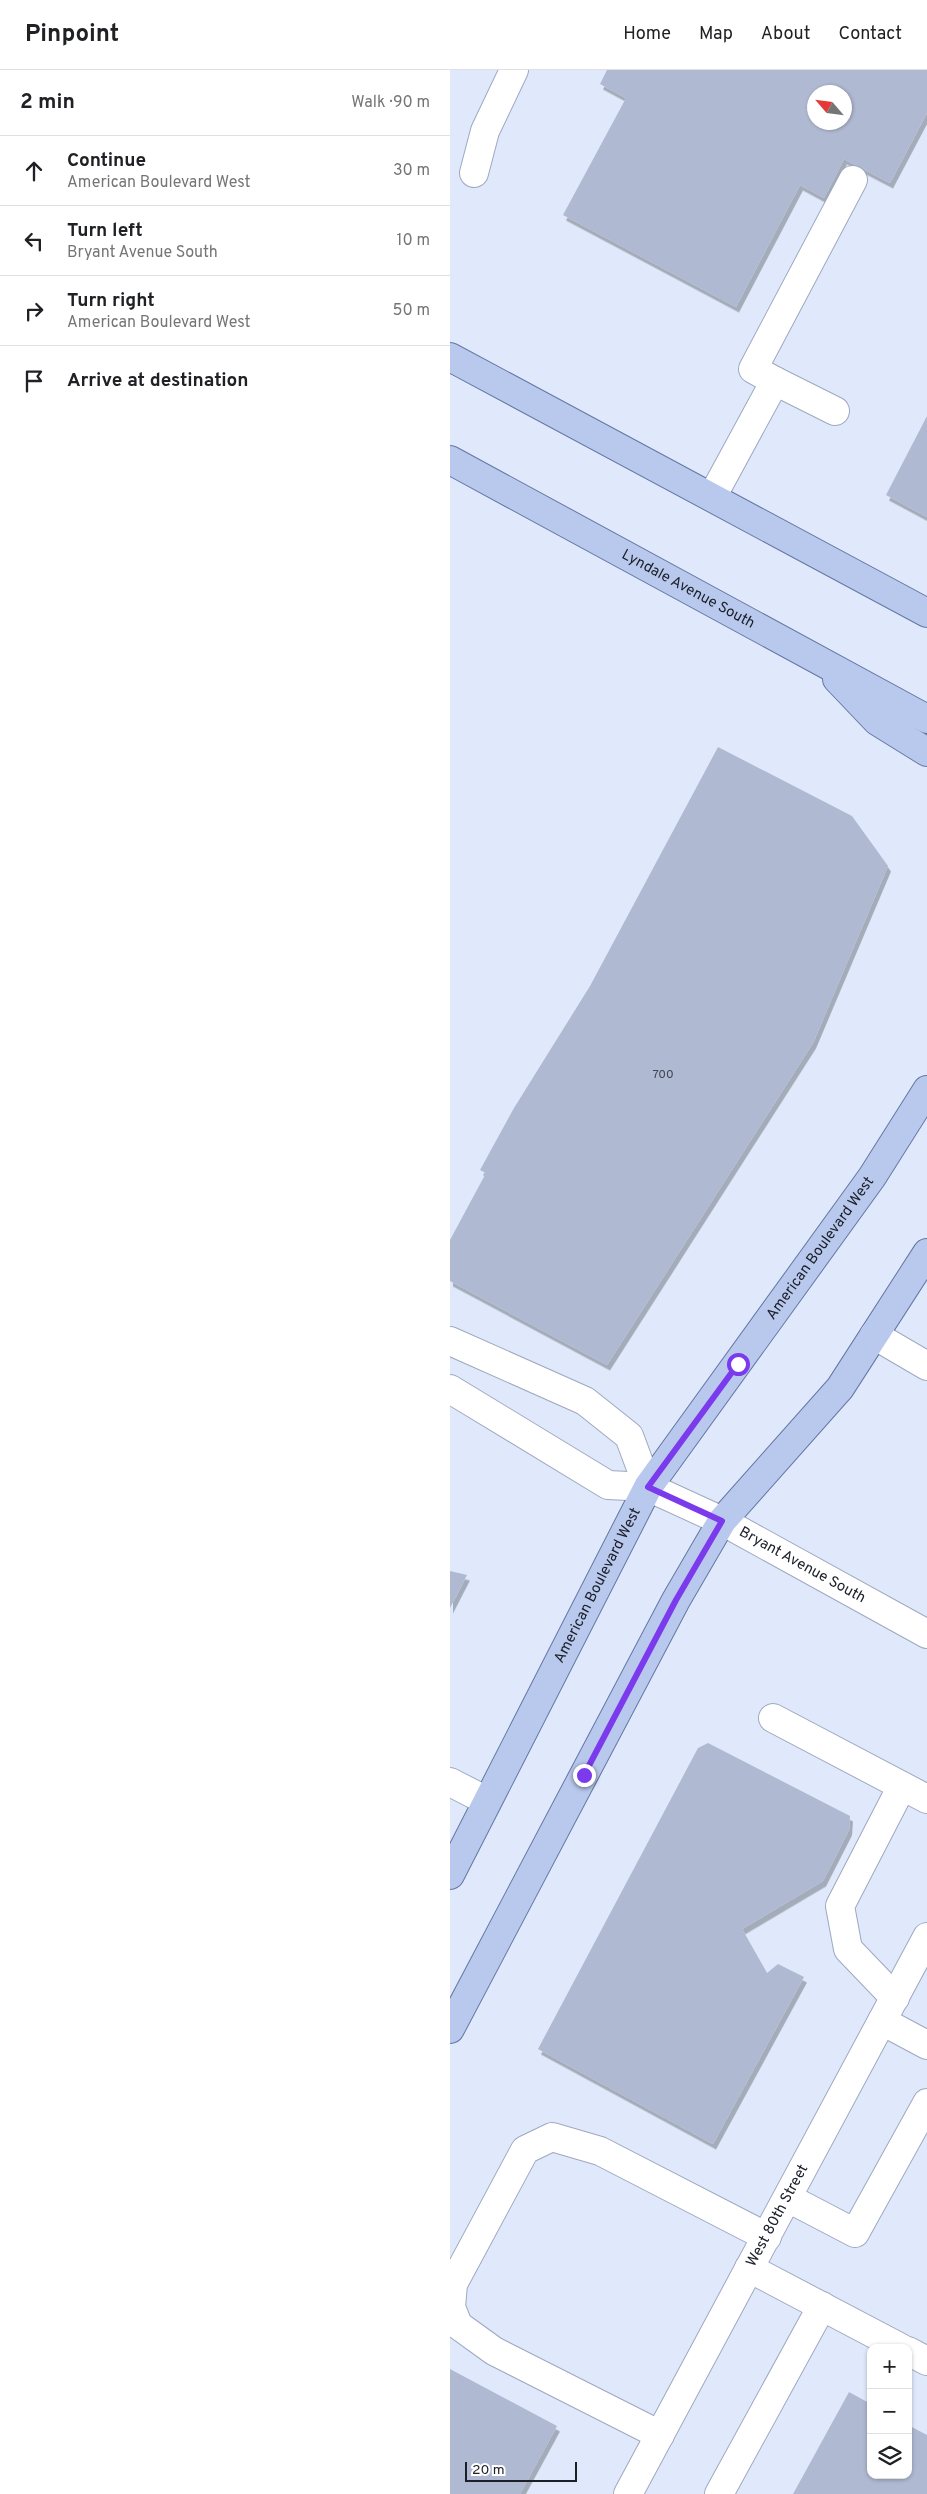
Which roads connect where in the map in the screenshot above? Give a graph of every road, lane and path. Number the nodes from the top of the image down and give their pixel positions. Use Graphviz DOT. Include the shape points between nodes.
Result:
graph roads {
  1 [pos="514,70"];
  2 [pos="474,173"];
  3 [pos="853,180"];
  4 [pos="450,357"];
  5 [pos="764,375"];
  6 [pos="835,411"];
  7 [pos="450,460"];
  8 [pos="712,497"];
  9 [pos="925,611"];
  10 [pos="819,660"];
  11 [pos="927,719"];
  12 [pos="927,752"];
  13 [pos="927,1090"];
  14 [pos="927,1254"];
  15 [pos="874,1335"];
  16 [pos="450,1341"];
  17 [pos="927,1366"];
  18 [pos="450,1389"];
  19 [pos="648,1487"];
  20 [pos="722,1521"];
  21 [pos="927,1634"];
  22 [pos="773,1718"];
  23 [pos="450,1782"];
  24 [pos="902,1786"];
  25 [pos="927,1799"];
  26 [pos="487,1801"];
  27 [pos="450,1875"];
  28 [pos="927,1938"];
  29 [pos="889,2009"];
  30 [pos="450,2028"];
  31 [pos="927,2044"];
  32 [pos="927,2102"];
  33 [pos="788,2198"];
  34 [pos="766,2237"];
  35 [pos="749,2268"];
  36 [pos="822,2306"];
  37 [pos="893,2344"];
  38 [pos="912,2353"];
  39 [pos="927,2361"];
  40 [pos="660,2435"];
  41 [pos="628,2494"];
  42 [pos="719,2494"];
  1 -- 2 [label="street" via="485,131"];
  3 -- 5 [label="street"];
  4 -- 8 [label="main road"];
  5 -- 6 [label="street"];
  5 -- 8 [label="street"];
  7 -- 10 [label="main road, Lyndale Avenue South"];
  8 -- 9 [label="main road"];
  10 -- 11 [label="main road, Lyndale Avenue South"];
  10 -- 12 [label="main road" via="877,721"];
  13 -- 19 [label="main road, American Boulevard West" via="872,1177"];
  14 -- 15 [label="main road"];
  15 -- 17 [label="street"];
  15 -- 20 [label="main road" via="840,1388"];
  16 -- 19 [label="street" via="585,1401 629,1436"];
  18 -- 19 [label="street" via="608,1485"];
  19 -- 20 [label="street, Bryant Avenue South"];
  19 -- 26 [label="main road, American Boulevard West"];
  20 -- 21 [label="street, Bryant Avenue South"];
  20 -- 30 [label="main road" via="676,1600"];
  22 -- 24 [label="street"];
  23 -- 26 [label="street"];
  24 -- 25 [label="street"];
  24 -- 29 [label="street" via="840,1906 848,1949"];
  26 -- 27 [label="main road, American Boulevard West"];
  28 -- 29 [label="street, West 80th Street"];
  29 -- 31 [label="street"];
  29 -- 33 [label="street, West 80th Street"];
  32 -- 33 [label="street" via="856,2233"];
  33 -- 34 [label="street, West 80th Street"];
  34 -- 35 [label="street, West 80th Street"];
  34 -- 40 [label="street" via="600,2151 552,2137 525,2150 453,2284 452,2307 458,2325 494,2351"];
  35 -- 36 [label="street"];
  35 -- 40 [label="street, West 80th Street"];
  36 -- 37 [label="street"];
  36 -- 42 [label="street"];
  38 -- 39 [label="street"];
  40 -- 41 [label="street, West 80th Street"];
}
